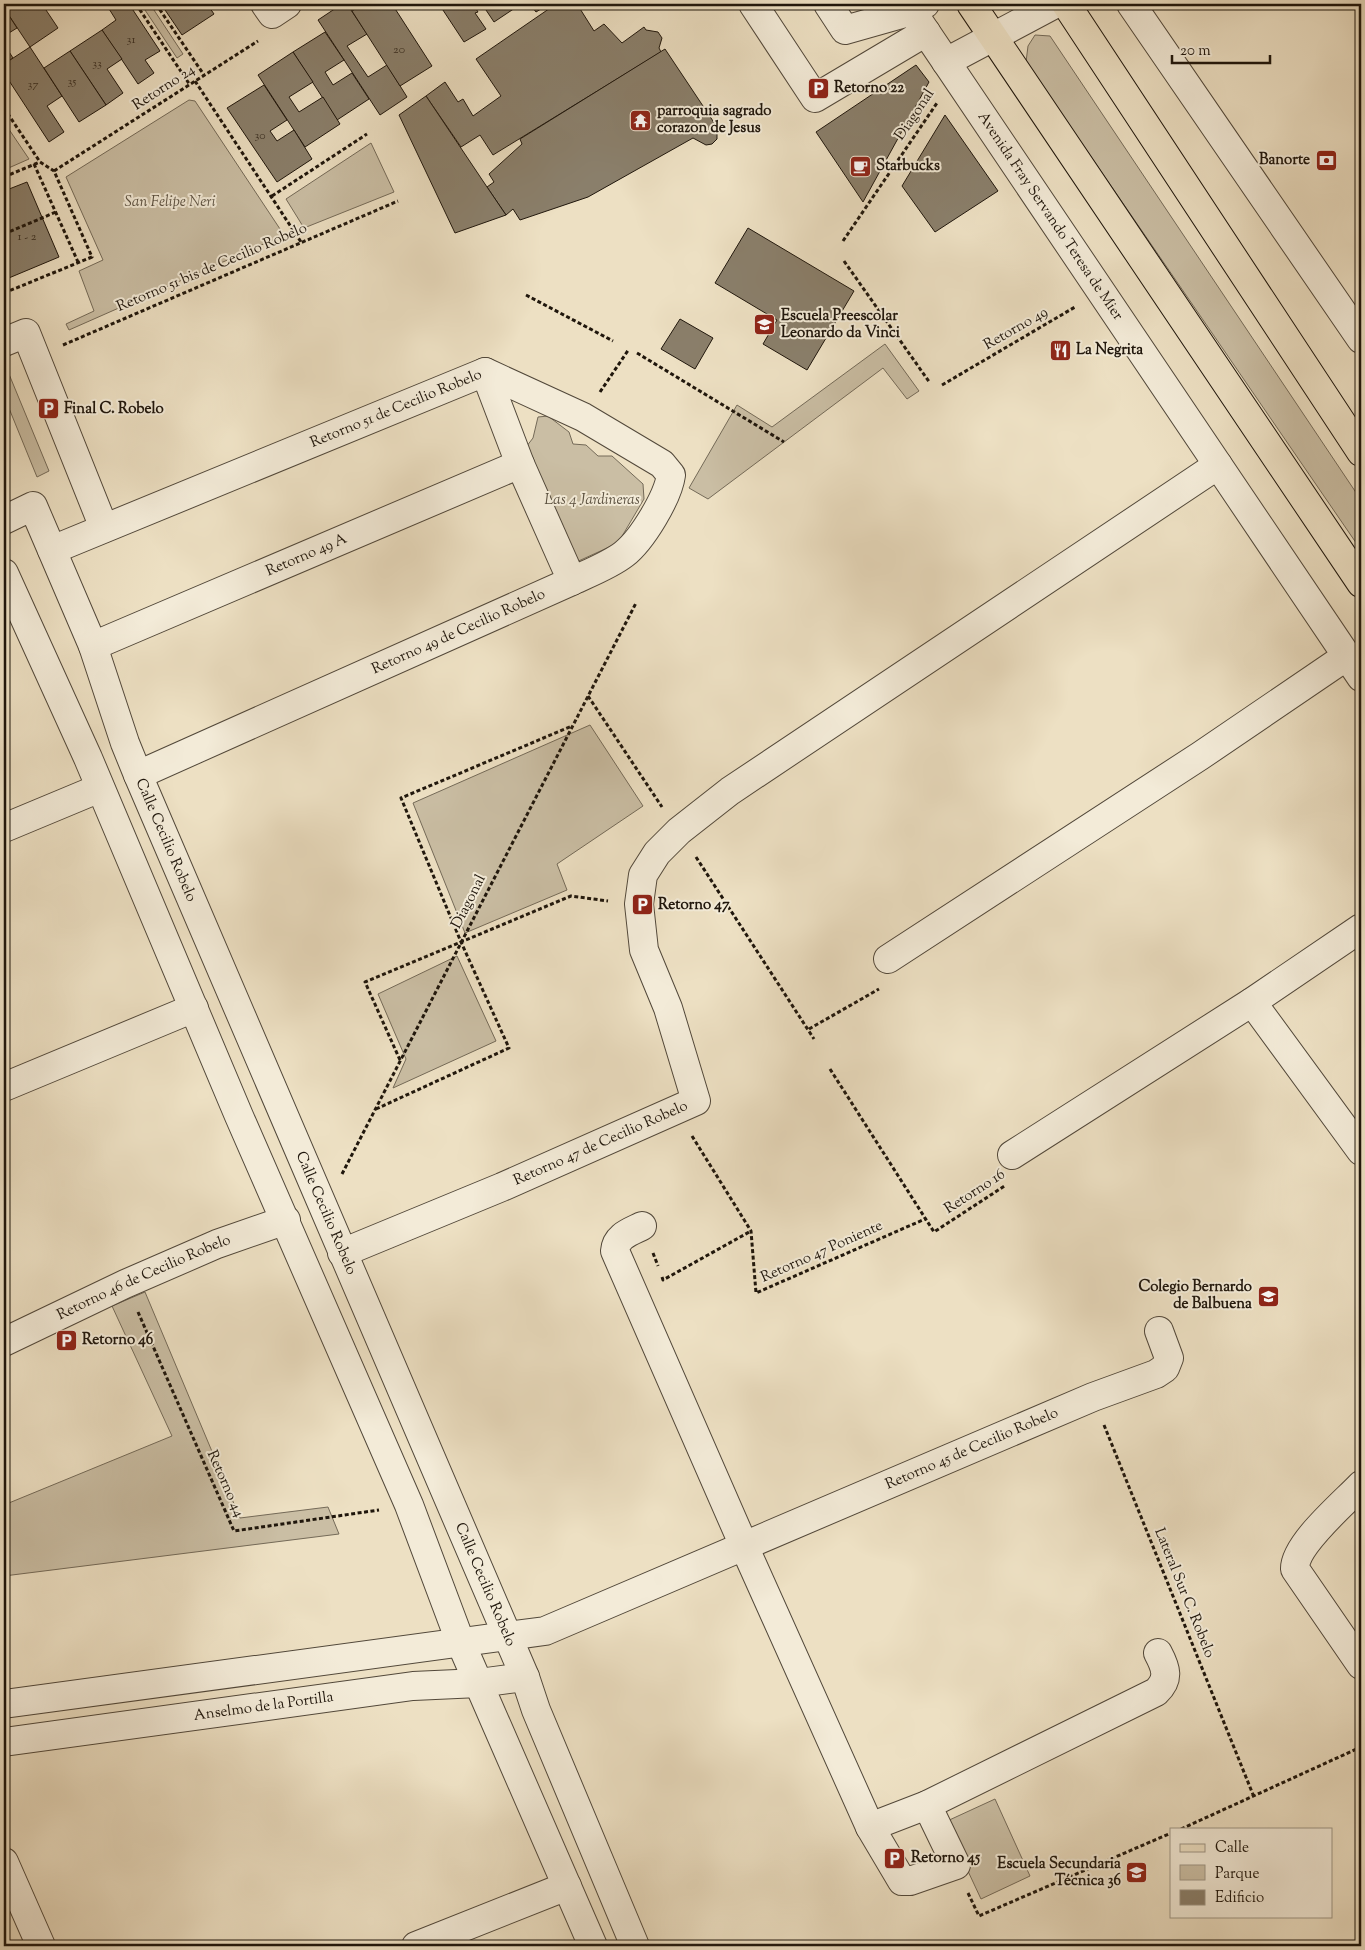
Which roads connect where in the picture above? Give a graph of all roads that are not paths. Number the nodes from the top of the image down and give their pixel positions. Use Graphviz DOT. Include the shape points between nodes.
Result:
graph roads {
  1 [pos="753,4"];
  2 [pos="828,4"];
  3 [pos="970,4"];
  4 [pos="1055,4"];
  5 [pos="1066,4"];
  6 [pos="1131,4"];
  7 [pos="917,13"];
  8 [pos="845,30"];
  9 [pos="993,37"];
  10 [pos="868,65"];
  11 [pos="951,69"];
  12 [pos="1361,339"];
  13 [pos="4,342"];
  14 [pos="485,372"];
  15 [pos="1361,452"];
  16 [pos="520,464"];
  17 [pos="1218,465"];
  18 [pos="4,520"];
  19 [pos="104,528"];
  20 [pos="52,550"];
  21 [pos="4,573"];
  22 [pos="572,581"];
  23 [pos="1361,583"];
  24 [pos="93,646"];
  25 [pos="1354,667"];
  26 [pos="138,775"];
  27 [pos="100,788"];
  28 [pos="4,828"];
  29 [pos="1361,928"];
  30 [pos="888,958"];
  31 [pos="1252,1002"];
  32 [pos="194,1008"];
  33 [pos="4,1087"];
  34 [pos="277,1102"];
  35 [pos="239,1116"];
  36 [pos="1361,1151"];
  37 [pos="1012,1155"];
  38 [pos="286,1220"];
  39 [pos="642,1226"];
  40 [pos="342,1253"];
  41 [pos="1159,1331"];
  42 [pos="4,1342"];
  43 [pos="1361,1485"];
  44 [pos="744,1546"];
  45 [pos="508,1637"];
  46 [pos="460,1641"];
  47 [pos="1158,1653"];
  48 [pos="1361,1665"];
  49 [pos="524,1677"];
  50 [pos="480,1683"];
  51 [pos="4,1704"];
  52 [pos="4,1742"];
  53 [pos="927,1805"];
  54 [pos="870,1828"];
  55 [pos="4,1862"];
  56 [pos="567,1886"];
  57 [pos="41,1946"];
  58 [pos="416,1946"];
  59 [pos="593,1946"];
  60 [pos="635,1946"];
  1 -- 10 [label="street" via="814,98"];
  2 -- 8 [label="street"];
  3 -- 9 [label="main road"];
  4 -- 9 [label="street"];
  5 -- 15 [label="main road"];
  6 -- 12 [label="street"];
  7 -- 8 [label="street"];
  7 -- 10 [label="street"];
  7 -- 11 [label="street, Avenida Fray Servando Teresa de Mier"];
  8 -- 10 [label="street"];
  9 -- 11 [label="street"];
  9 -- 23 [label="main road"];
  11 -- 17 [label="street, Avenida Fray Servando Teresa de Mier"];
  13 -- 19 [label="street" via="26,334"];
  14 -- 16 [label="street"];
  14 -- 19 [label="street, Retorno 51 de Cecilio Robelo"];
  14 -- 22 [label="street, Retorno 51 de Cecilio Robelo" via="583,417 662,464 671,475 670,487 634,544 623,555"];
  16 -- 22 [label="street"];
  16 -- 24 [label="street, Retorno 49 A"];
  17 -- 25 [label="street, Avenida Fray Servando Teresa de Mier"];
  17 -- 40 [label="street, Retorno 47 de Cecilio Robelo" via="730,791 679,831 657,853 643,874 639,904 644,950 668,1008 696,1101"];
  18 -- 20 [label="street, Calle Cecilio Robelo" via="33,506"];
  19 -- 20 [label="street, Retorno 51 de Cecilio Robelo"];
  20 -- 24 [label="street, Calle Cecilio Robelo"];
  21 -- 27 [label="street"];
  22 -- 26 [label="street, Retorno 49 de Cecilio Robelo"];
  24 -- 26 [label="street, Calle Cecilio Robelo"];
  25 -- 30 [label="street" via="1192,762"];
  26 -- 34 [label="street, Calle Cecilio Robelo"];
  27 -- 28 [label="street"];
  27 -- 32 [label="street"];
  29 -- 31 [label="street"];
  31 -- 36 [label="street"];
  31 -- 37 [label="street"];
  32 -- 33 [label="street"];
  32 -- 35 [label="street"];
  34 -- 35 [label="street"];
  34 -- 40 [label="street, Calle Cecilio Robelo"];
  35 -- 38 [label="street"];
  38 -- 42 [label="street, Retorno 46 de Cecilio Robelo" via="217,1244"];
  38 -- 46 [label="street" via="409,1505"];
  39 -- 44 [label="street" via="619,1239 615,1251"];
  40 -- 45 [label="street, Calle Cecilio Robelo"];
  41 -- 44 [label="street, Retorno 45 de Cecilio Robelo" via="1169,1358 1165,1368 1156,1374 1093,1397"];
  43 -- 48 [label="street" via="1302,1547 1294,1561 1295,1569"];
  44 -- 45 [label="street, Retorno 45 de Cecilio Robelo" via="545,1631"];
  44 -- 54 [label="street"];
  45 -- 46 [label="street"];
  45 -- 49 [label="street, Calle Cecilio Robelo"];
  46 -- 50 [label="street"];
  46 -- 51 [label="street"];
  47 -- 53 [label="street" via="1166,1676 1163,1686 1156,1692"];
  49 -- 50 [label="street, Anselmo de la Portilla"];
  49 -- 60 [label="street, Calle Cecilio Robelo"];
  50 -- 52 [label="street, Anselmo de la Portilla" via="413,1686"];
  50 -- 56 [label="street"];
  53 -- 54 [label="street"];
  53 -- 54 [label="street" via="956,1865 902,1881"];
  55 -- 57 [label="street"];
  56 -- 58 [label="street"];
  56 -- 59 [label="street"];
}
